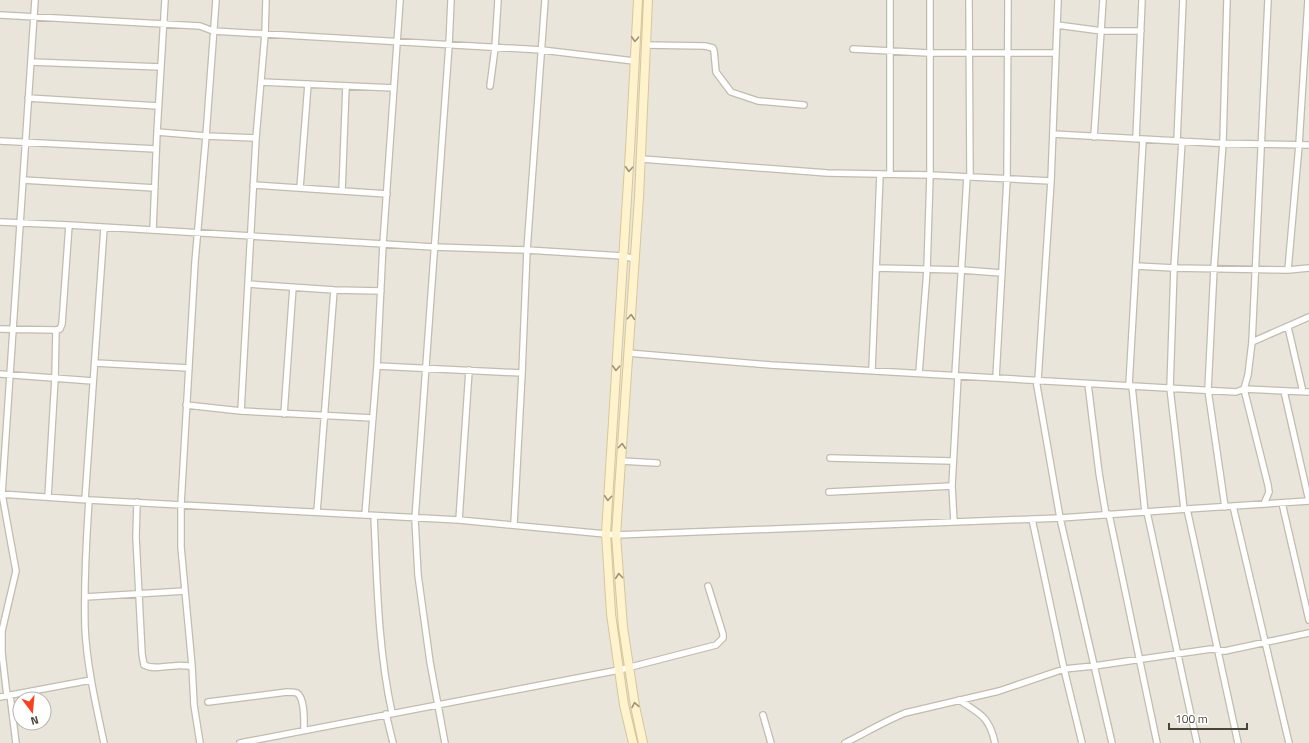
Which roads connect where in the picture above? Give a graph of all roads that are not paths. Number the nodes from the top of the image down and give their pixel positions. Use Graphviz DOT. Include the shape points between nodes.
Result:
graph roads {
  1 [pos="35,0"];
  2 [pos="165,0"];
  3 [pos="216,0"];
  4 [pos="266,0"];
  5 [pos="400,0"];
  6 [pos="451,0"];
  7 [pos="498,0"];
  8 [pos="545,0"];
  9 [pos="638,0"];
  10 [pos="648,0"];
  11 [pos="890,0"];
  12 [pos="930,0"];
  13 [pos="970,0"];
  14 [pos="1008,0"];
  15 [pos="1058,0"];
  16 [pos="1103,0"];
  17 [pos="1142,0"];
  18 [pos="1183,0"];
  19 [pos="1227,0"];
  20 [pos="1268,0"];
  21 [pos="1308,0"];
  22 [pos="0,15"];
  23 [pos="34,16"];
  24 [pos="163,24"];
  25 [pos="1057,25"];
  26 [pos="213,31"];
  27 [pos="1102,31"];
  28 [pos="1141,31"];
  29 [pos="265,34"];
  30 [pos="397,42"];
  31 [pos="449,45"];
  32 [pos="645,45"];
  33 [pos="495,48"];
  34 [pos="853,49"];
  35 [pos="542,50"];
  36 [pos="890,51"];
  37 [pos="929,53"];
  38 [pos="1008,53"];
  39 [pos="1056,53"];
  40 [pos="969,54"];
  41 [pos="634,61"];
  42 [pos="31,62"];
  43 [pos="161,68"];
  44 [pos="261,82"];
  45 [pos="308,84"];
  46 [pos="346,86"];
  47 [pos="490,86"];
  48 [pos="394,88"];
  49 [pos="28,98"];
  50 [pos="804,105"];
  51 [pos="158,106"];
  52 [pos="157,132"];
  53 [pos="1053,134"];
  54 [pos="206,136"];
  55 [pos="1094,137"];
  56 [pos="256,138"];
  57 [pos="1136,139"];
  58 [pos="0,140"];
  59 [pos="1143,140"];
  60 [pos="1179,141"];
  61 [pos="25,142"];
  62 [pos="1223,142"];
  63 [pos="1261,144"];
  64 [pos="1299,145"];
  65 [pos="1309,145"];
  66 [pos="156,149"];
  67 [pos="642,160"];
  68 [pos="880,174"];
  69 [pos="890,174"];
  70 [pos="930,175"];
  71 [pos="968,177"];
  72 [pos="1007,179"];
  73 [pos="23,180"];
  74 [pos="1051,181"];
  75 [pos="254,185"];
  76 [pos="155,188"];
  77 [pos="300,188"];
  78 [pos="342,192"];
  79 [pos="387,194"];
  80 [pos="0,222"];
  81 [pos="20,223"];
  82 [pos="69,225"];
  83 [pos="104,228"];
  84 [pos="153,230"];
  85 [pos="198,232"];
  86 [pos="251,236"];
  87 [pos="383,244"];
  88 [pos="434,246"];
  89 [pos="527,250"];
  90 [pos="623,256"];
  91 [pos="635,259"];
  92 [pos="1136,266"];
  93 [pos="876,268"];
  94 [pos="1174,268"];
  95 [pos="1214,268"];
  96 [pos="1309,268"];
  97 [pos="926,270"];
  98 [pos="962,270"];
  99 [pos="1255,270"];
  100 [pos="1288,270"];
  101 [pos="1002,273"];
  102 [pos="248,284"];
  103 [pos="294,287"];
  104 [pos="334,290"];
  105 [pos="381,291"];
  106 [pos="1309,317"];
  107 [pos="1288,327"];
  108 [pos="0,329"];
  109 [pos="13,330"];
  110 [pos="56,330"];
  111 [pos="1252,342"];
  112 [pos="628,353"];
  113 [pos="95,363"];
  114 [pos="377,366"];
  115 [pos="189,368"];
  116 [pos="426,368"];
  117 [pos="468,370"];
  118 [pos="872,370"];
  119 [pos="522,373"];
  120 [pos="919,373"];
  121 [pos="0,374"];
  122 [pos="10,375"];
  123 [pos="957,375"];
  124 [pos="55,378"];
  125 [pos="996,378"];
  126 [pos="1037,380"];
  127 [pos="93,381"];
  128 [pos="1088,384"];
  129 [pos="1130,386"];
  130 [pos="1170,388"];
  131 [pos="1244,389"];
  132 [pos="1208,390"];
  133 [pos="1284,391"];
  134 [pos="1306,392"];
  135 [pos="186,406"];
  136 [pos="241,411"];
  137 [pos="284,414"];
  138 [pos="325,416"];
  139 [pos="373,418"];
  140 [pos="830,458"];
  141 [pos="621,461"];
  142 [pos="953,461"];
  143 [pos="657,463"];
  144 [pos="952,486"];
  145 [pos="829,492"];
  146 [pos="1,494"];
  147 [pos="48,497"];
  148 [pos="87,500"];
  149 [pos="1309,501"];
  150 [pos="137,502"];
  151 [pos="1282,503"];
  152 [pos="181,504"];
  153 [pos="1264,504"];
  154 [pos="1233,506"];
  155 [pos="1225,507"];
  156 [pos="1185,509"];
  157 [pos="317,512"];
  158 [pos="1146,512"];
  159 [pos="365,515"];
  160 [pos="1108,515"];
  161 [pos="374,516"];
  162 [pos="1060,518"];
  163 [pos="416,519"];
  164 [pos="1032,519"];
  165 [pos="459,520"];
  166 [pos="954,522"];
  167 [pos="514,524"];
  168 [pos="606,533"];
  169 [pos="616,535"];
  170 [pos="708,586"];
  171 [pos="185,591"];
  172 [pos="140,593"];
  173 [pos="85,597"];
  174 [pos="1309,620"];
  175 [pos="1309,633"];
  176 [pos="1266,642"];
  177 [pos="1218,650"];
  178 [pos="1178,653"];
  179 [pos="1139,659"];
  180 [pos="192,666"];
  181 [pos="1094,666"];
  182 [pos="629,668"];
  183 [pos="1064,669"];
  184 [pos="619,670"];
  185 [pos="91,680"];
  186 [pos="9,696"];
  187 [pos="0,697"];
  188 [pos="959,700"];
  189 [pos="208,702"];
  190 [pos="437,704"];
  191 [pos="389,714"];
  192 [pos="763,715"];
  193 [pos="304,730"];
  194 [pos="254,742"];
  195 [pos="16,743"];
  196 [pos="104,743"];
  197 [pos="200,743"];
  198 [pos="240,743"];
  199 [pos="392,743"];
  200 [pos="445,743"];
  201 [pos="633,743"];
  202 [pos="643,743"];
  203 [pos="770,743"];
  204 [pos="845,743"];
  205 [pos="994,743"];
  206 [pos="1082,743"];
  207 [pos="1112,743"];
  208 [pos="1157,743"];
  209 [pos="1198,743"];
  210 [pos="1238,743"];
  211 [pos="1289,743"];
  1 -- 23 [label="street"];
  2 -- 24 [label="street"];
  3 -- 26 [label="street"];
  4 -- 29 [label="street"];
  5 -- 30 [label="street"];
  6 -- 31 [label="street"];
  7 -- 33 [label="street"];
  8 -- 35 [label="street"];
  9 -- 41 [label="main road, one-way"];
  10 -- 32 [label="main road"];
  11 -- 36 [label="street"];
  12 -- 37 [label="street"];
  13 -- 40 [label="street"];
  14 -- 38 [label="street"];
  15 -- 25 [label="street"];
  16 -- 27 [label="street"];
  17 -- 28 [label="street"];
  18 -- 60 [label="street"];
  19 -- 62 [label="street"];
  20 -- 63 [label="street"];
  21 -- 64 [label="street"];
  22 -- 23 [label="street"];
  23 -- 24 [label="street"];
  23 -- 42 [label="street"];
  24 -- 26 [label="street" via="200,26"];
  24 -- 43 [label="street"];
  25 -- 27 [label="street"];
  25 -- 39 [label="street"];
  26 -- 29 [label="street"];
  26 -- 54 [label="street"];
  27 -- 28 [label="street"];
  27 -- 55 [label="street"];
  28 -- 57 [label="street"];
  29 -- 30 [label="street"];
  29 -- 44 [label="street"];
  30 -- 31 [label="street"];
  30 -- 48 [label="street"];
  31 -- 33 [label="street"];
  31 -- 88 [label="street"];
  32 -- 50 [label="street" via="713,48 716,72 732,92 758,101"];
  32 -- 67 [label="main road"];
  33 -- 35 [label="street"];
  33 -- 47 [label="street"];
  34 -- 36 [label="street"];
  35 -- 41 [label="street"];
  35 -- 89 [label="street"];
  36 -- 37 [label="street"];
  36 -- 69 [label="street"];
  37 -- 40 [label="street"];
  37 -- 70 [label="street"];
  38 -- 39 [label="street"];
  38 -- 40 [label="street"];
  38 -- 72 [label="street"];
  39 -- 53 [label="street"];
  40 -- 71 [label="street"];
  41 -- 90 [label="main road, one-way"];
  42 -- 43 [label="street"];
  42 -- 49 [label="street"];
  43 -- 51 [label="street"];
  44 -- 45 [label="street"];
  44 -- 56 [label="street"];
  45 -- 46 [label="street"];
  45 -- 77 [label="street"];
  46 -- 48 [label="street"];
  46 -- 78 [label="street"];
  48 -- 79 [label="street"];
  49 -- 51 [label="street"];
  49 -- 61 [label="street"];
  51 -- 52 [label="street"];
  52 -- 54 [label="street"];
  52 -- 66 [label="street"];
  53 -- 55 [label="street"];
  53 -- 74 [label="street"];
  54 -- 56 [label="street"];
  54 -- 85 [label="street"];
  55 -- 57 [label="street"];
  56 -- 75 [label="street"];
  57 -- 59 [label="street"];
  58 -- 61 [label="street"];
  59 -- 60 [label="street"];
  59 -- 92 [label="street"];
  60 -- 62 [label="street"];
  60 -- 94 [label="street"];
  61 -- 66 [label="street"];
  61 -- 73 [label="street"];
  62 -- 63 [label="street"];
  62 -- 95 [label="street"];
  63 -- 64 [label="street"];
  63 -- 99 [label="street"];
  64 -- 65 [label="street"];
  64 -- 100 [label="street"];
  66 -- 76 [label="street"];
  67 -- 68 [label="street" via="827,173"];
  67 -- 91 [label="main road"];
  68 -- 69 [label="street"];
  68 -- 93 [label="street"];
  69 -- 70 [label="street"];
  70 -- 71 [label="street"];
  70 -- 97 [label="street"];
  71 -- 72 [label="street"];
  71 -- 98 [label="street"];
  72 -- 74 [label="street"];
  72 -- 101 [label="street"];
  73 -- 76 [label="street"];
  73 -- 81 [label="street"];
  74 -- 126 [label="street"];
  75 -- 77 [label="street"];
  75 -- 86 [label="street"];
  76 -- 84 [label="street"];
  77 -- 78 [label="street"];
  78 -- 79 [label="street"];
  79 -- 87 [label="street"];
  80 -- 81 [label="street"];
  81 -- 82 [label="street"];
  81 -- 109 [label="street"];
  82 -- 83 [label="street"];
  82 -- 110 [label="street" via="62,324 60,329"];
  83 -- 84 [label="street"];
  83 -- 113 [label="street"];
  84 -- 85 [label="street"];
  85 -- 86 [label="street"];
  85 -- 115 [label="street"];
  86 -- 87 [label="street"];
  86 -- 102 [label="street"];
  87 -- 88 [label="street"];
  87 -- 105 [label="street"];
  88 -- 89 [label="street"];
  88 -- 116 [label="street"];
  89 -- 90 [label="street"];
  89 -- 119 [label="street"];
  90 -- 91 [label="street"];
  90 -- 168 [label="main road, one-way"];
  112 -- 91 [label="main road, one-way"];
  92 -- 94 [label="street"];
  92 -- 129 [label="street"];
  93 -- 97 [label="street"];
  93 -- 118 [label="street"];
  94 -- 95 [label="street"];
  94 -- 130 [label="street"];
  95 -- 99 [label="street"];
  95 -- 132 [label="street"];
  96 -- 100 [label="street"];
  97 -- 98 [label="street"];
  97 -- 120 [label="street"];
  98 -- 101 [label="street"];
  98 -- 123 [label="street"];
  99 -- 100 [label="street"];
  99 -- 111 [label="street"];
  101 -- 125 [label="street"];
  102 -- 103 [label="street"];
  102 -- 136 [label="street"];
  103 -- 104 [label="street"];
  103 -- 137 [label="street"];
  104 -- 105 [label="street"];
  104 -- 138 [label="street"];
  105 -- 114 [label="street"];
  106 -- 107 [label="street"];
  107 -- 111 [label="street"];
  107 -- 134 [label="street"];
  108 -- 109 [label="street"];
  109 -- 110 [label="street"];
  109 -- 122 [label="street"];
  110 -- 124 [label="street"];
  111 -- 131 [label="street"];
  112 -- 118 [label="street" via="771,365"];
  141 -- 112 [label="main road, one-way"];
  113 -- 115 [label="street"];
  113 -- 127 [label="street"];
  114 -- 116 [label="street"];
  114 -- 139 [label="street"];
  115 -- 135 [label="street"];
  116 -- 117 [label="street"];
  116 -- 163 [label="street"];
  117 -- 119 [label="street"];
  117 -- 165 [label="street"];
  118 -- 120 [label="street"];
  119 -- 167 [label="street"];
  120 -- 123 [label="street"];
  121 -- 122 [label="street"];
  122 -- 124 [label="street"];
  122 -- 146 [label="street"];
  123 -- 125 [label="street"];
  123 -- 142 [label="street"];
  124 -- 127 [label="street"];
  124 -- 147 [label="street"];
  125 -- 126 [label="street"];
  126 -- 128 [label="street"];
  126 -- 162 [label="street"];
  127 -- 148 [label="street"];
  128 -- 129 [label="street"];
  128 -- 160 [label="street" via="1099,473"];
  129 -- 130 [label="street"];
  129 -- 158 [label="street"];
  130 -- 132 [label="street"];
  130 -- 156 [label="street"];
  131 -- 132 [label="street" via="1236,392"];
  131 -- 133 [label="street"];
  131 -- 153 [label="street" via="1268,485 1269,492"];
  132 -- 155 [label="street"];
  133 -- 134 [label="street"];
  133 -- 149 [label="street"];
  135 -- 136 [label="street"];
  135 -- 152 [label="street"];
  136 -- 137 [label="street"];
  137 -- 138 [label="street"];
  138 -- 139 [label="street"];
  138 -- 157 [label="street"];
  139 -- 159 [label="street"];
  140 -- 142 [label="street"];
  141 -- 143 [label="street"];
  141 -- 169 [label="main road"];
  142 -- 144 [label="street"];
  144 -- 145 [label="street"];
  144 -- 166 [label="street"];
  146 -- 147 [label="street"];
  146 -- 186 [label="street" via="16,570 2,631 2,653"];
  147 -- 148 [label="street"];
  148 -- 150 [label="street"];
  148 -- 173 [label="street"];
  149 -- 151 [label="street"];
  150 -- 152 [label="street"];
  150 -- 172 [label="street" via="136,537"];
  151 -- 153 [label="street"];
  151 -- 174 [label="street"];
  152 -- 157 [label="street"];
  152 -- 171 [label="street"];
  153 -- 154 [label="street"];
  154 -- 155 [label="street"];
  154 -- 176 [label="street"];
  155 -- 156 [label="street"];
  156 -- 158 [label="street"];
  156 -- 177 [label="street"];
  157 -- 159 [label="street"];
  158 -- 160 [label="street"];
  158 -- 178 [label="street"];
  159 -- 161 [label="street"];
  160 -- 162 [label="street"];
  160 -- 179 [label="street"];
  161 -- 163 [label="street"];
  161 -- 191 [label="street" via="380,639"];
  162 -- 164 [label="street"];
  162 -- 181 [label="street"];
  163 -- 165 [label="street"];
  163 -- 190 [label="street" via="418,575"];
  164 -- 166 [label="street"];
  164 -- 183 [label="street"];
  165 -- 167 [label="street"];
  166 -- 169 [label="street"];
  167 -- 168 [label="street"];
  168 -- 169 [label="street"];
  168 -- 184 [label="main road" via="611,614"];
  182 -- 169 [label="main road, one-way"];
  170 -- 182 [label="street" via="724,638 716,645"];
  171 -- 172 [label="street"];
  171 -- 180 [label="street"];
  172 -- 173 [label="street"];
  172 -- 180 [label="street" via="144,666"];
  173 -- 185 [label="street"];
  175 -- 176 [label="street"];
  176 -- 177 [label="street"];
  176 -- 211 [label="street"];
  177 -- 178 [label="street"];
  177 -- 210 [label="street"];
  178 -- 179 [label="street"];
  178 -- 209 [label="street"];
  179 -- 181 [label="street"];
  179 -- 208 [label="street"];
  180 -- 197 [label="street" via="194,705"];
  181 -- 183 [label="street"];
  181 -- 207 [label="street"];
  182 -- 184 [label="street"];
  202 -- 182 [label="main road, one-way"];
  183 -- 188 [label="street" via="999,691"];
  183 -- 206 [label="street"];
  184 -- 190 [label="street"];
  184 -- 201 [label="main road"];
  185 -- 186 [label="street"];
  185 -- 196 [label="street"];
  186 -- 187 [label="street"];
  186 -- 195 [label="street"];
  188 -- 204 [label="street" via="905,713"];
  188 -- 205 [label="street" via="987,721 992,730"];
  189 -- 193 [label="street" via="296,692 301,696"];
  190 -- 191 [label="street"];
  190 -- 200 [label="street"];
  191 -- 193 [label="street"];
  191 -- 199 [label="street"];
  192 -- 203 [label="street"];
  193 -- 194 [label="street"];
  194 -- 198 [label="street"];
}
